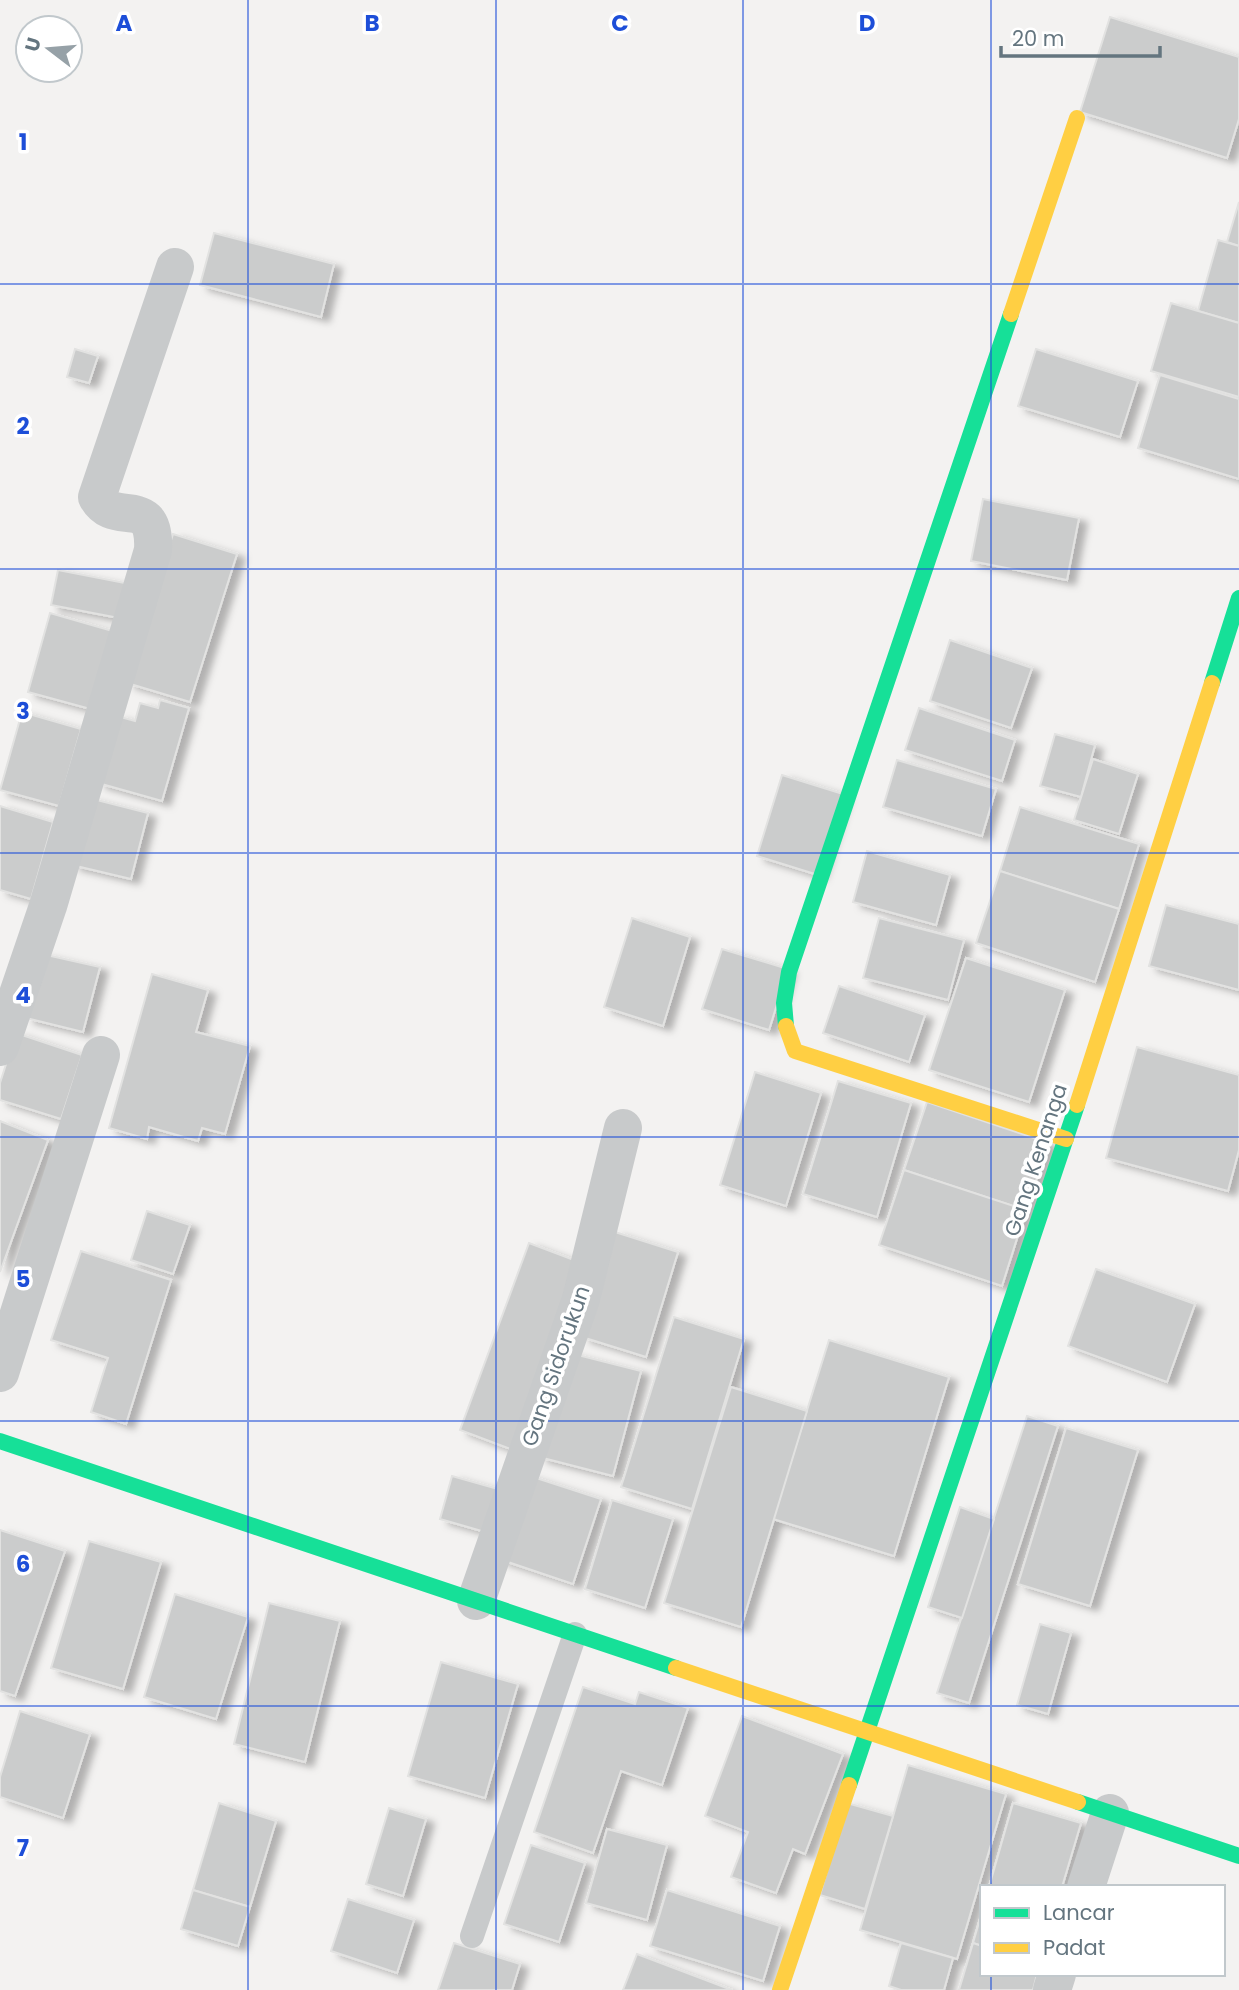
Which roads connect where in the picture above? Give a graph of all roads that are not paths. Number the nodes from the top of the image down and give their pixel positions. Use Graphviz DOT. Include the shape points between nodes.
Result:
graph roads {
  1 [pos="1077,118"];
  2 [pos="175,267"];
  3 [pos="1239,598"];
  4 [pos="0,1047"];
  5 [pos="101,1055"];
  6 [pos="623,1128"];
  7 [pos="1066,1139"];
  8 [pos="0,1373"];
  9 [pos="0,1441"];
  10 [pos="476,1601"];
  11 [pos="575,1634"];
  12 [pos="867,1732"];
  13 [pos="1110,1813"];
  14 [pos="1239,1856"];
  15 [pos="1087,1885"];
  16 [pos="472,1936"];
  17 [pos="779,1990"];
  1 -- 7 [label="street" via="789,972 782,1010 795,1051"];
  2 -- 4 [label="street" via="97,497 106,507 148,519 153,526 153,550"];
  3 -- 7 [label="street, Gang Kenanga"];
  5 -- 8 [label="street"];
  6 -- 10 [label="street, Gang Sidorukun" via="581,1299"];
  7 -- 12 [label="street, Gang Kenanga"];
  9 -- 10 [label="street"];
  10 -- 11 [label="street"];
  11 -- 12 [label="street"];
  11 -- 16 [label="lane"];
  12 -- 13 [label="street"];
  12 -- 17 [label="street, Gang Kenanga"];
  13 -- 14 [label="street"];
  13 -- 15 [label="street"];
}
